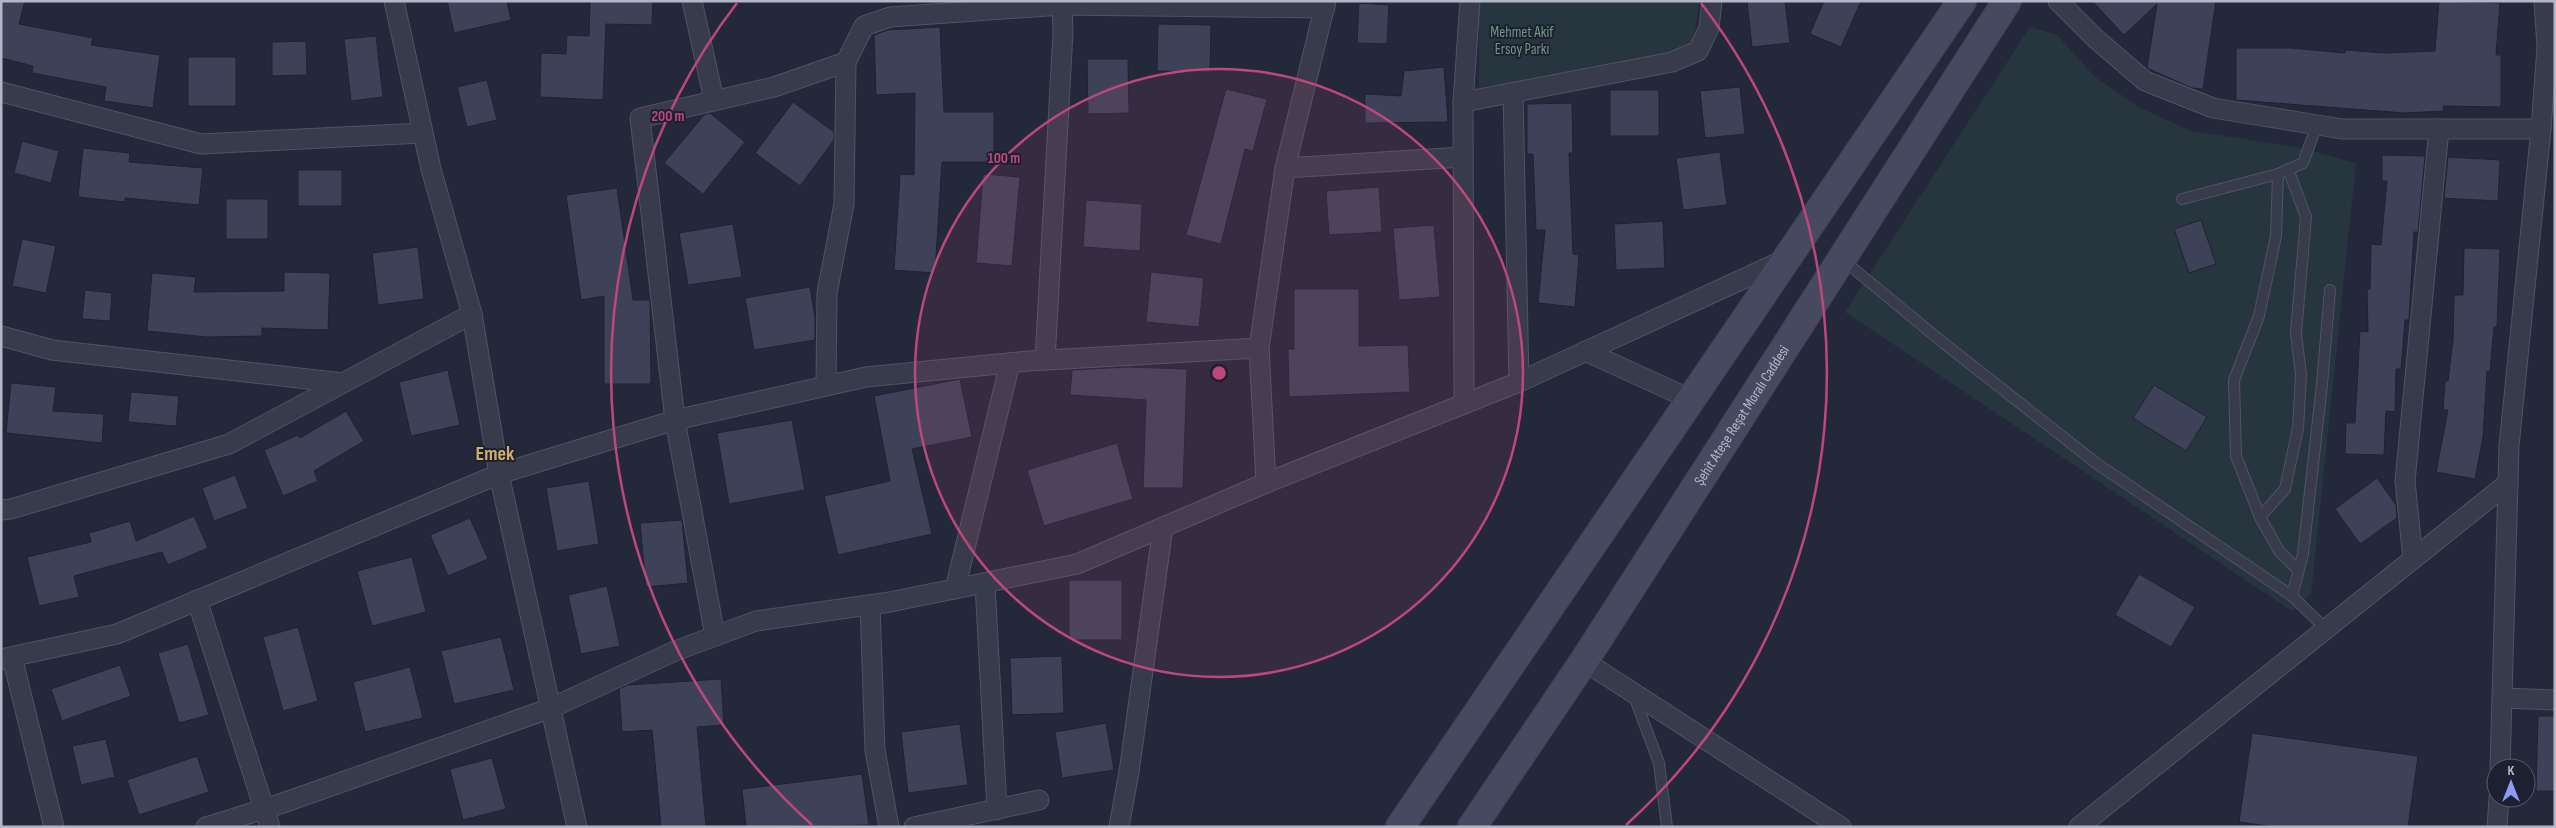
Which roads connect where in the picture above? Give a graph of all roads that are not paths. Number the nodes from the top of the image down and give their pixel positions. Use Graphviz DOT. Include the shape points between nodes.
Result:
graph roads {
  1 [pos="394,1"];
  2 [pos="692,1"];
  3 [pos="1470,1"];
  4 [pos="1712,1"];
  5 [pos="1962,1"];
  6 [pos="2007,1"];
  7 [pos="2058,1"];
  8 [pos="2544,1"];
  9 [pos="1062,3"];
  10 [pos="1326,4"];
  11 [pos="917,9"];
  12 [pos="2551,47"];
  13 [pos="846,62"];
  14 [pos="1,92"];
  15 [pos="1513,93"];
  16 [pos="714,100"];
  17 [pos="1463,102"];
  18 [pos="2317,125"];
  19 [pos="2439,129"];
  20 [pos="2541,129"];
  21 [pos="423,133"];
  22 [pos="1463,156"];
  23 [pos="1285,168"];
  24 [pos="2288,169"];
  25 [pos="2278,174"];
  26 [pos="2182,200"];
  27 [pos="1842,259"];
  28 [pos="1784,260"];
  29 [pos="2330,290"];
  30 [pos="472,314"];
  31 [pos="1,336"];
  32 [pos="1259,348"];
  33 [pos="1585,352"];
  34 [pos="1046,360"];
  35 [pos="1010,363"];
  36 [pos="1520,382"];
  37 [pos="342,383"];
  38 [pos="826,386"];
  39 [pos="1690,400"];
  40 [pos="1464,404"];
  41 [pos="675,420"];
  42 [pos="499,474"];
  43 [pos="1266,482"];
  44 [pos="2508,483"];
  45 [pos="1,510"];
  46 [pos="2260,517"];
  47 [pos="1163,527"];
  48 [pos="2413,559"];
  49 [pos="2298,570"];
  50 [pos="985,582"];
  51 [pos="956,589"];
  52 [pos="2292,596"];
  53 [pos="197,600"];
  54 [pos="870,604"];
  55 [pos="2326,629"];
  56 [pos="715,636"];
  57 [pos="7,658"];
  58 [pos="1584,661"];
  59 [pos="1633,693"];
  60 [pos="2503,698"];
  61 [pos="2555,700"];
  62 [pos="551,708"];
  63 [pos="2500,758"];
  64 [pos="1039,800"];
  65 [pos="264,808"];
  66 [pos="2498,808"];
  67 [pos="996,810"];
  68 [pos="54,827"];
  69 [pos="206,827"];
  70 [pos="270,827"];
  71 [pos="577,827"];
  72 [pos="889,827"];
  73 [pos="914,827"];
  74 [pos="1119,827"];
  75 [pos="1400,827"];
  76 [pos="1472,827"];
  77 [pos="1667,827"];
  78 [pos="1841,827"];
  79 [pos="2079,827"];
  80 [pos="2497,827"];
  1 -- 21 [label="street"];
  2 -- 16 [label="street"];
  3 -- 17 [label="street"];
  4 -- 15 [label="street" via="1709,28 1698,51 1672,62"];
  5 -- 28 [label="main road"];
  6 -- 27 [label="main road, Şehit Ateşe Reşat Moralı Caddesi"];
  7 -- 18 [label="street" via="2096,39 2145,80 2213,108"];
  8 -- 12 [label="street"];
  9 -- 10 [label="street"];
  9 -- 11 [label="street"];
  9 -- 34 [label="street"];
  10 -- 23 [label="street"];
  11 -- 13 [label="street" via="864,26"];
  12 -- 20 [label="street"];
  13 -- 16 [label="street" via="774,87"];
  13 -- 38 [label="street" via="844,204 828,293"];
  14 -- 21 [label="street" via="200,144"];
  15 -- 17 [label="street"];
  15 -- 36 [label="street"];
  16 -- 41 [label="street" via="640,118"];
  17 -- 22 [label="street"];
  18 -- 19 [label="street" via="2342,129"];
  18 -- 24 [label="lane" via="2302,163"];
  19 -- 20 [label="street"];
  19 -- 48 [label="street" via="2405,481"];
  20 -- 44 [label="street" via="2522,300"];
  21 -- 30 [label="street"];
  22 -- 23 [label="street"];
  22 -- 40 [label="street"];
  23 -- 32 [label="street"];
  24 -- 25 [label="lane"];
  24 -- 46 [label="lane" via="2306,217 2296,332 2301,376 2298,428 2285,489"];
  25 -- 26 [label="lane"];
  25 -- 46 [label="lane" via="2276,236 2259,316 2234,380 2236,456"];
  27 -- 52 [label="lane" via="2096,463"];
  27 -- 58 [label="main road, Şehit Ateşe Reşat Moralı Caddesi"];
  28 -- 33 [label="street"];
  28 -- 39 [label="main road"];
  29 -- 49 [label="lane" via="2322,384"];
  30 -- 37 [label="street"];
  30 -- 42 [label="street"];
  31 -- 37 [label="street" via="52,350"];
  32 -- 34 [label="street"];
  32 -- 43 [label="street"];
  33 -- 36 [label="street"];
  33 -- 39 [label="street"];
  34 -- 35 [label="street"];
  35 -- 38 [label="street" via="866,377"];
  35 -- 51 [label="street"];
  36 -- 40 [label="street"];
  37 -- 45 [label="street" via="229,444"];
  38 -- 41 [label="street"];
  39 -- 75 [label="main road"];
  40 -- 43 [label="street"];
  41 -- 42 [label="street"];
  41 -- 56 [label="street"];
  42 -- 53 [label="street"];
  42 -- 62 [label="street"];
  43 -- 47 [label="street"];
  44 -- 48 [label="street"];
  44 -- 60 [label="street"];
  46 -- 49 [label="lane" via="2278,551"];
  47 -- 50 [label="street" via="1077,564"];
  47 -- 74 [label="street"];
  48 -- 55 [label="street"];
  49 -- 52 [label="lane"];
  50 -- 51 [label="street"];
  50 -- 67 [label="street"];
  51 -- 54 [label="street"];
  52 -- 55 [label="lane"];
  53 -- 57 [label="street" via="117,634"];
  53 -- 65 [label="street"];
  54 -- 56 [label="street" via="756,621"];
  54 -- 72 [label="street" via="875,750"];
  55 -- 79 [label="street"];
  56 -- 62 [label="street"];
  57 -- 68 [label="street"];
  58 -- 59 [label="street"];
  58 -- 76 [label="main road, Şehit Ateşe Reşat Moralı Caddesi"];
  59 -- 77 [label="lane" via="1659,763"];
  59 -- 78 [label="street"];
  60 -- 61 [label="street"];
  60 -- 63 [label="street"];
  62 -- 65 [label="street"];
  62 -- 71 [label="street"];
  64 -- 67 [label="street"];
  65 -- 69 [label="street"];
  65 -- 70 [label="street"];
  66 -- 80 [label="street"];
  67 -- 73 [label="street"];
}
